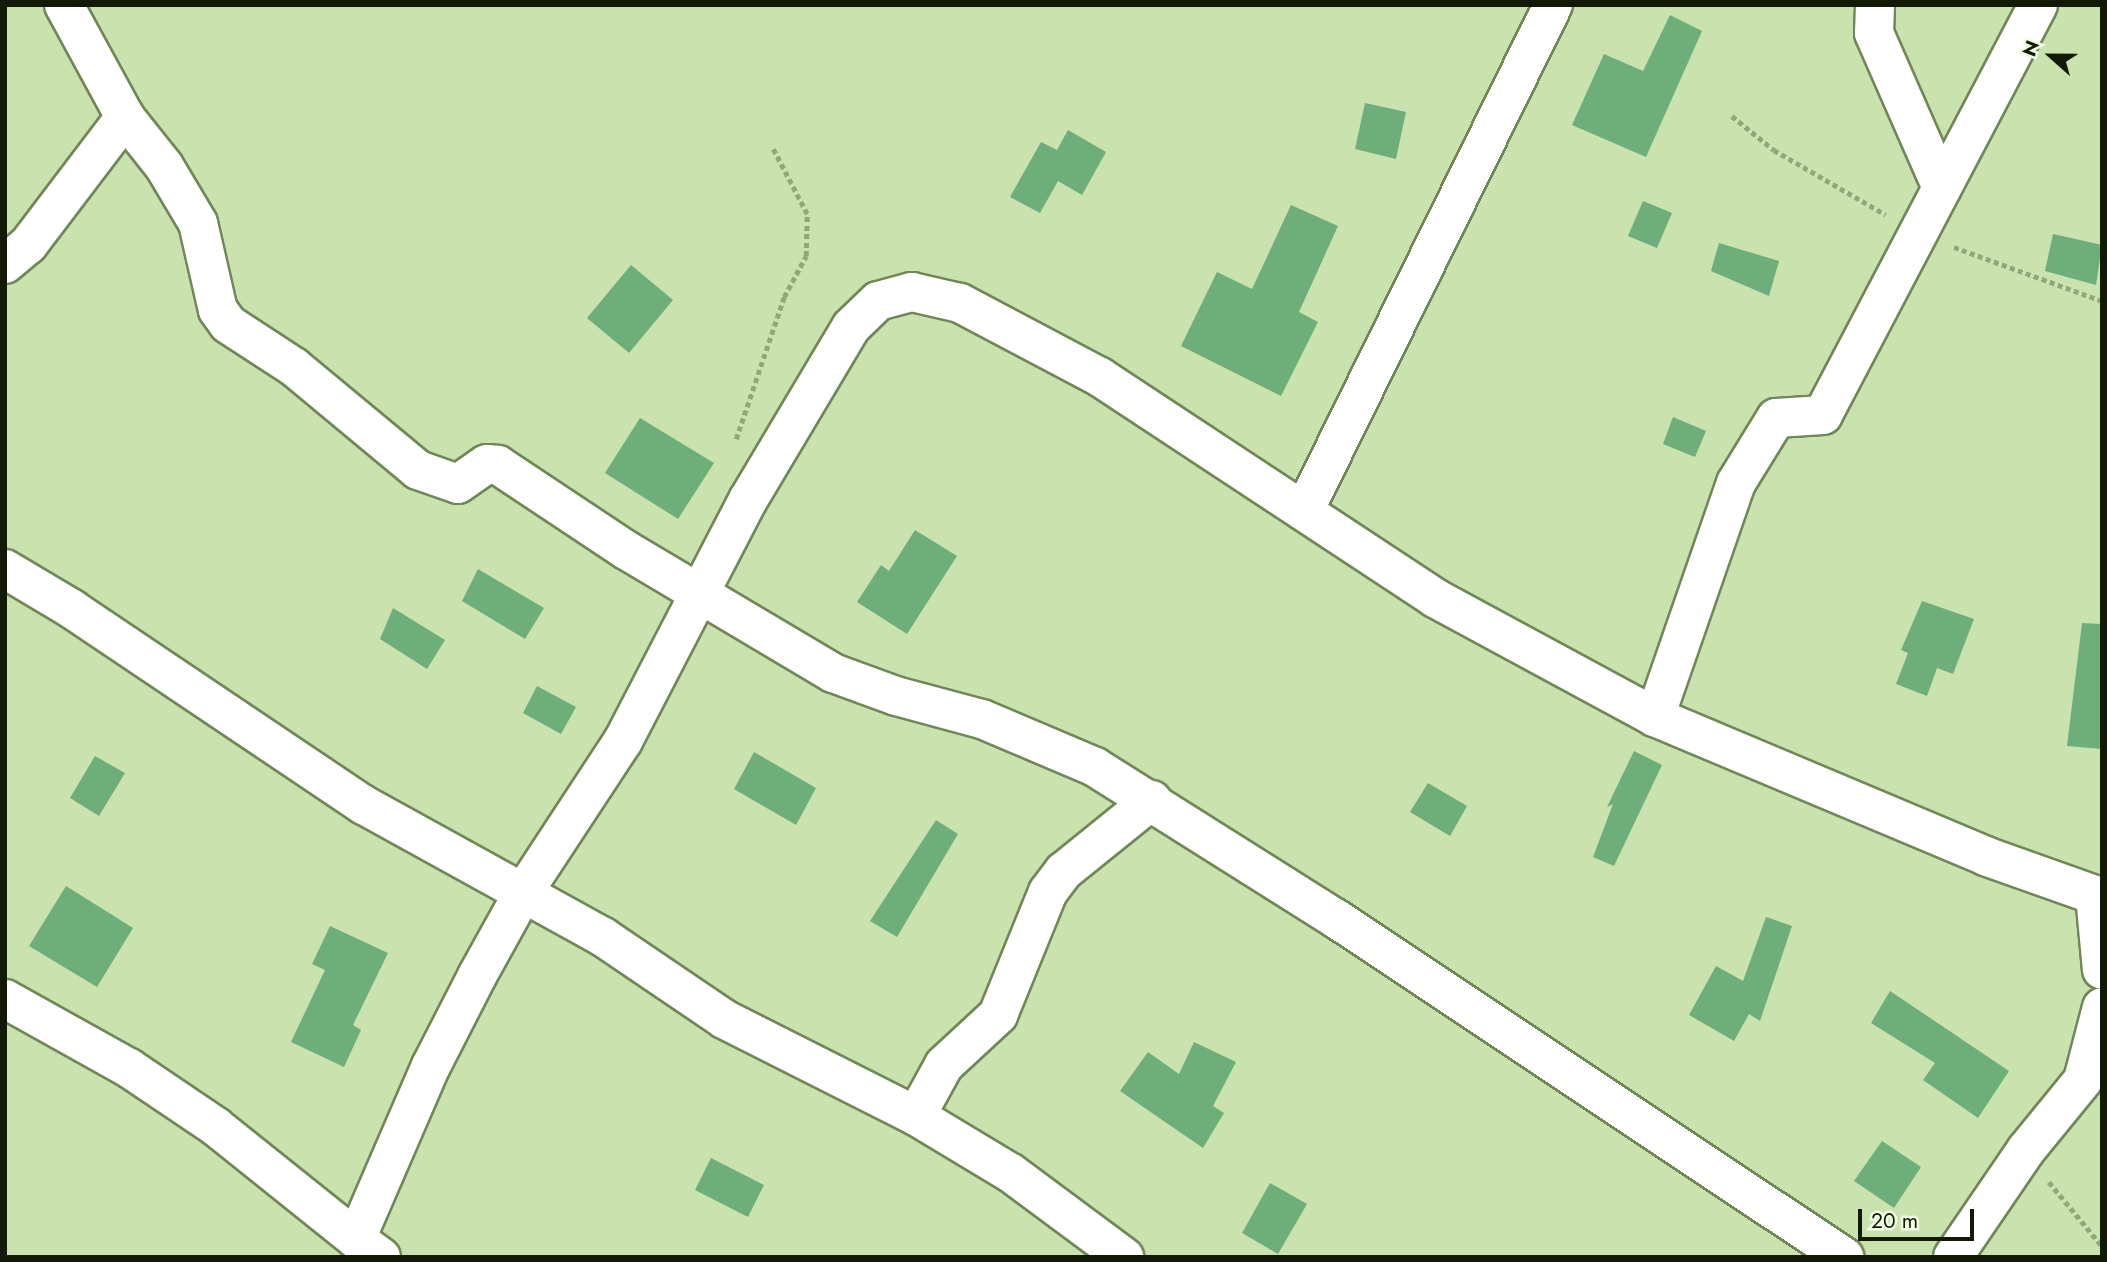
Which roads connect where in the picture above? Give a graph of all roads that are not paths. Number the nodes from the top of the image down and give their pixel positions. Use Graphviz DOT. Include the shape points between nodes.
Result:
graph roads {
  1 [pos="64,5"];
  2 [pos="1553,5"];
  3 [pos="1875,5"];
  4 [pos="2038,5"];
  5 [pos="125,117"];
  6 [pos="1942,188"];
  7 [pos="5,264"];
  8 [pos="1304,511"];
  9 [pos="5,569"];
  10 [pos="698,592"];
  11 [pos="1656,717"];
  12 [pos="1152,800"];
  13 [pos="523,893"];
  14 [pos="2102,970"];
  15 [pos="5,999"];
  16 [pos="2102,1007"];
  17 [pos="916,1116"];
  18 [pos="369,1248"];
  19 [pos="1124,1257"];
  20 [pos="1844,1257"];
  21 [pos="1953,1257"];
  1 -- 5 [label="street"];
  2 -- 8 [label="street"];
  3 -- 6 [label="street" via="1874,33"];
  4 -- 6 [label="street"];
  5 -- 7 [label="street" via="28,245"];
  5 -- 10 [label="street" via="164,166 198,223 218,310 228,324 294,367 418,470 458,484 487,464 498,465 555,506"];
  6 -- 11 [label="street" via="1823,415 1776,418 1736,483"];
  8 -- 10 [label="street" via="1100,377 960,303 912,292 878,301 850,327"];
  8 -- 11 [label="street" via="1435,598"];
  9 -- 13 [label="street" via="364,805"];
  10 -- 12 [label="street" via="833,673 982,719 1095,767"];
  10 -- 13 [label="street" via="623,741"];
  11 -- 14 [label="street" via="1985,856 2095,895"];
  12 -- 17 [label="street" via="1056,881 1039,910 998,1015 944,1065"];
  12 -- 20 [label="street"];
  13 -- 17 [label="street" via="603,937 724,1019"];
  13 -- 18 [label="street" via="431,1066"];
  15 -- 18 [label="street" via="130,1068 215,1126"];
  16 -- 21 [label="street" via="2083,1080 2026,1150"];
  17 -- 19 [label="street" via="1011,1173"];
}
